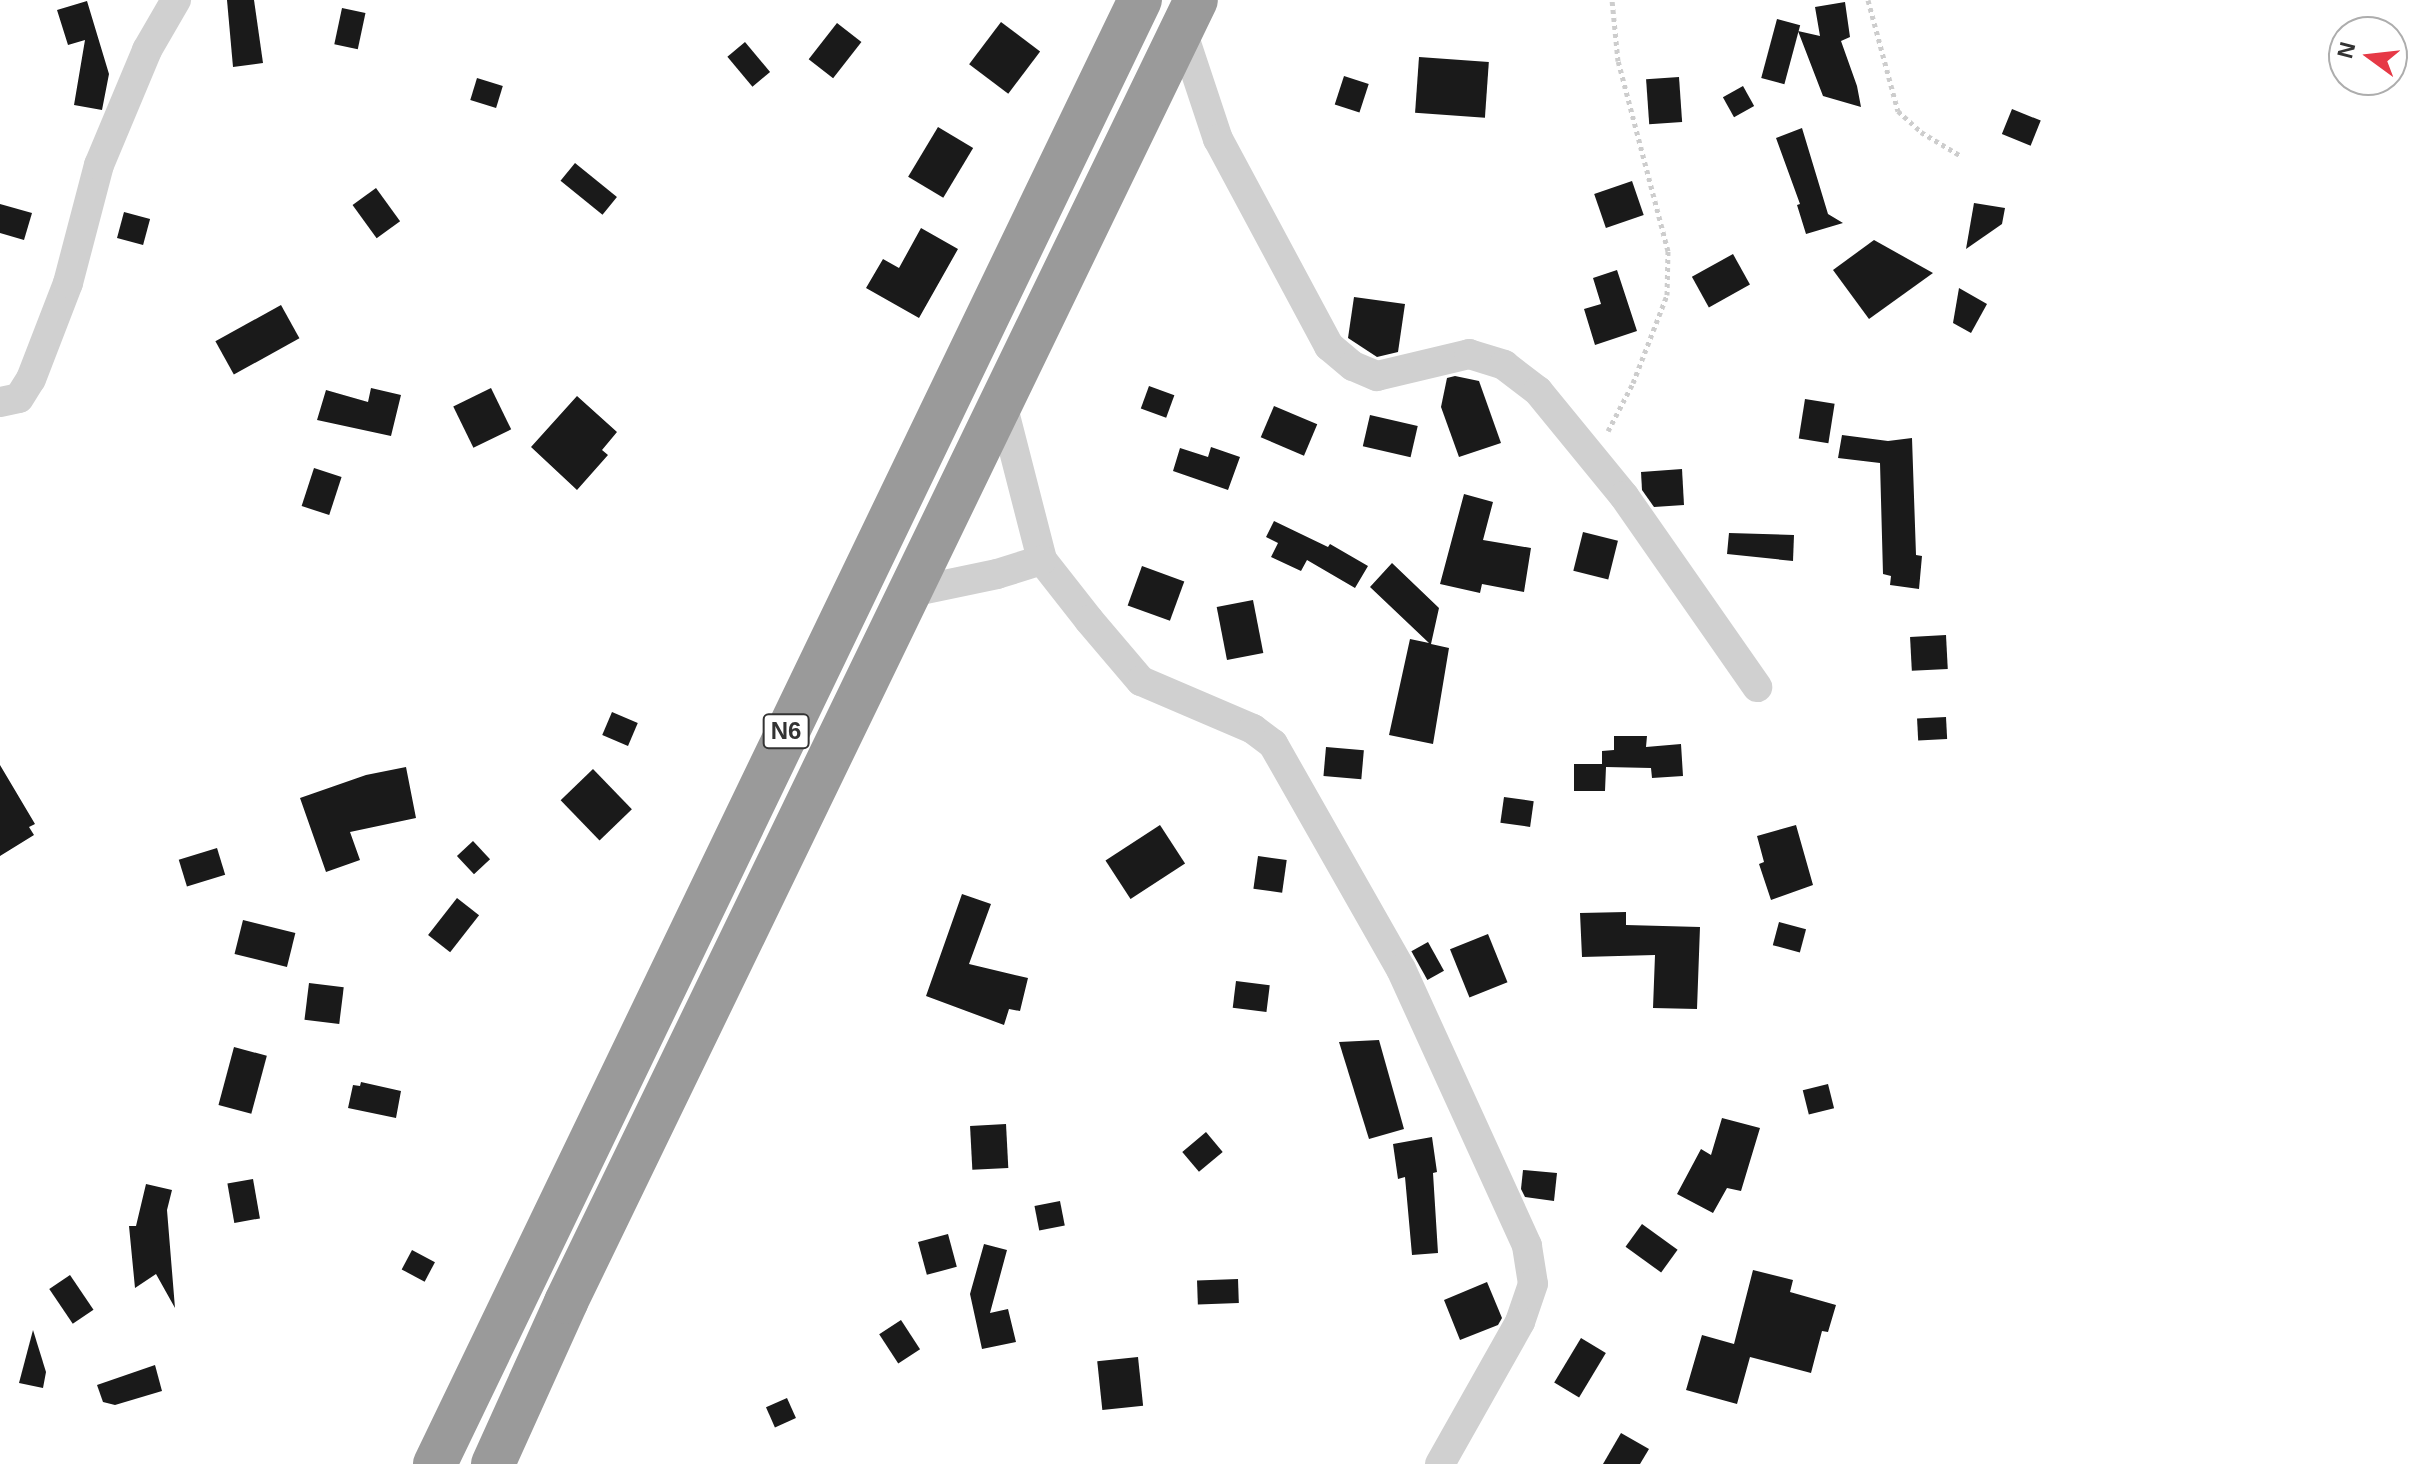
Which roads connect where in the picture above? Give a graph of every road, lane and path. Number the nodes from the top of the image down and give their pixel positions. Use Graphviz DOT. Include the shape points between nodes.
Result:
graph roads {
  1 [pos="176,0"];
  2 [pos="1140,0"];
  3 [pos="1612,0"];
  4 [pos="1868,0"];
  5 [pos="1189,15"];
  6 [pos="1961,156"];
  7 [pos="1001,400"];
  8 [pos="0,402"];
  9 [pos="1593,458"];
  10 [pos="1042,560"];
  11 [pos="911,592"];
  12 [pos="1757,687"];
  13 [pos="435,1464"];
  14 [pos="493,1464"];
  15 [pos="1440,1464"];
  1 -- 8 [label="street" via="147,50 99,165 68,283 31,379 19,398"];
  2 -- 13 [label="highway, N6"];
  3 -- 9 [label="path" via="1618,61 1668,251 1667,295 1652,338"];
  4 -- 6 [label="path" via="1898,111"];
  5 -- 7 [label="highway, N6"];
  5 -- 9 [label="street" via="1218,139 1329,346 1353,366 1377,376 1469,354 1504,365 1538,391"];
  7 -- 10 [label="street"];
  7 -- 11 [label="highway, N6"];
  9 -- 12 [label="street"];
  10 -- 11 [label="street"];
  10 -- 15 [label="street" via="1141,681 1253,729 1273,744 1401,969 1527,1246 1533,1284 1520,1322"];
  11 -- 14 [label="highway, N6" via="566,1302"];
}
